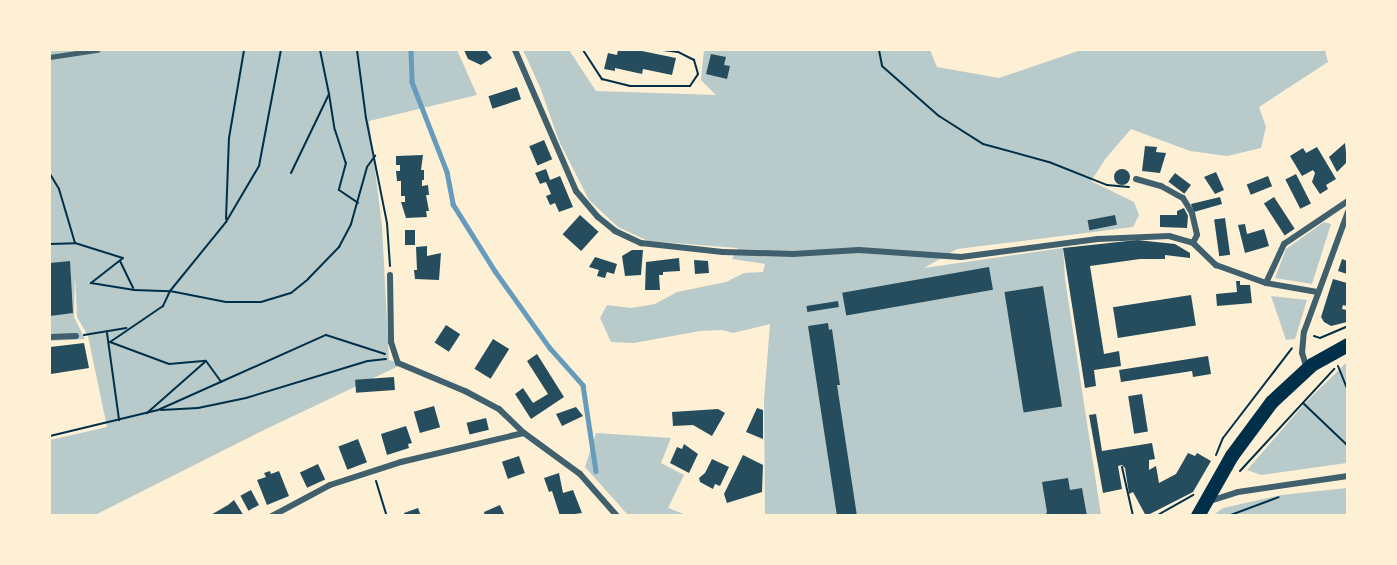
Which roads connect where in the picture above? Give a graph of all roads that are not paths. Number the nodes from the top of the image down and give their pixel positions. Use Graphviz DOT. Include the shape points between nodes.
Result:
graph roads {
  1 [pos="97,50"];
  2 [pos="515,50"];
  3 [pos="50,57"];
  4 [pos="1139,181"];
  5 [pos="1347,201"];
  6 [pos="1347,212"];
  7 [pos="1193,243"];
  8 [pos="390,275"];
  9 [pos="1266,283"];
  10 [pos="1317,292"];
  11 [pos="76,336"];
  12 [pos="50,337"];
  13 [pos="1347,345"];
  14 [pos="1307,369"];
  15 [pos="524,433"];
  16 [pos="1347,476"];
  17 [pos="1199,504"];
  18 [pos="272,516"];
  19 [pos="617,516"];
  1 -- 3 [label="lane"];
  2 -- 7 [label="street" via="576,190 615,231 642,243 723,252 793,254 859,250 962,256 1135,236 1169,236"];
  4 -- 7 [label="street" via="1161,186 1183,198 1196,230"];
  5 -- 9 [label="street" via="1284,244"];
  6 -- 10 [label="street"];
  7 -- 9 [label="street" via="1216,265"];
  8 -- 15 [label="street" via="391,342 398,363 499,409"];
  9 -- 10 [label="street"];
  10 -- 14 [label="street" via="1306,322 1302,353"];
  11 -- 12 [label="street"];
  13 -- 14 [label="main road"];
  14 -- 17 [label="main road" via="1251,428"];
  15 -- 18 [label="street" via="401,462 330,485"];
  15 -- 19 [label="street" via="580,474"];
  16 -- 17 [label="street" via="1238,492"];
}
